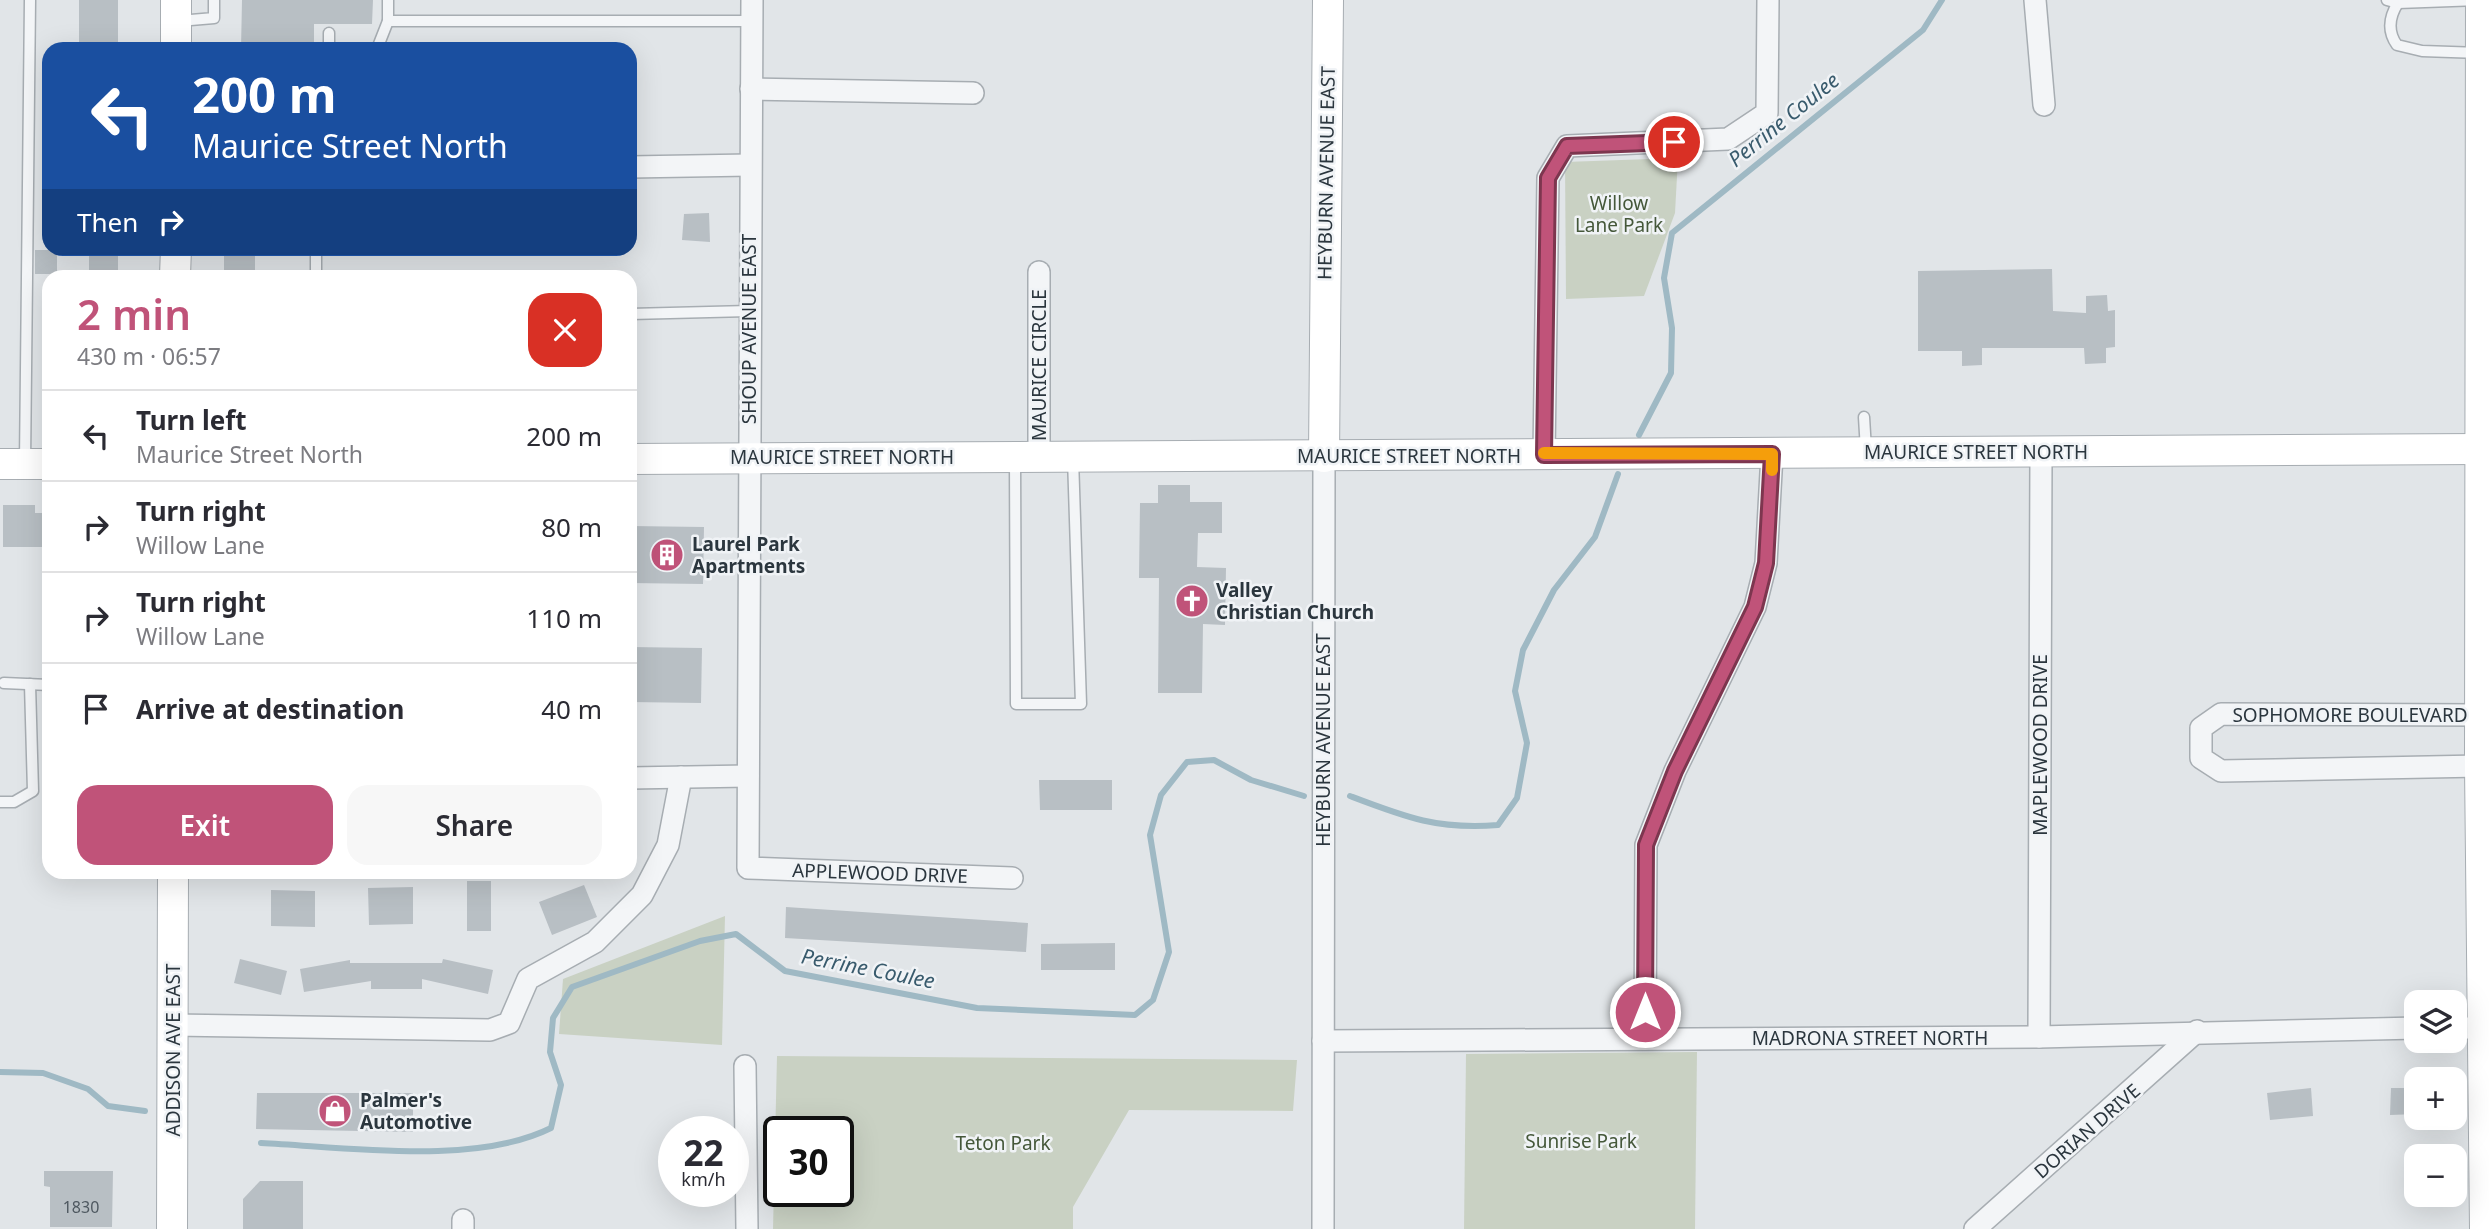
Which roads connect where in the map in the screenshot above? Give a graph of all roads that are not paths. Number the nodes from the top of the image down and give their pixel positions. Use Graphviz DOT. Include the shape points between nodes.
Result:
graph roads {
  1 [pos="30,0"];
  2 [pos="214,0"];
  3 [pos="388,0"];
  4 [pos="1328,0"];
  5 [pos="1768,0"];
  6 [pos="2035,0"];
  7 [pos="2481,0"];
  8 [pos="2392,1"];
  9 [pos="752,11"];
  10 [pos="388,22"];
  11 [pos="176,23"];
  12 [pos="329,33"];
  13 [pos="329,42"];
  14 [pos="380,42"];
  15 [pos="2481,53"];
  16 [pos="751,89"];
  17 [pos="973,93"];
  18 [pos="2045,105"];
  19 [pos="750,165"];
  20 [pos="637,167"];
  21 [pos="2485,184"];
  22 [pos="1039,272"];
  23 [pos="749,311"];
  24 [pos="637,314"];
  25 [pos="1864,417"];
  26 [pos="2481,449"];
  27 [pos="2041,452"];
  28 [pos="1866,453"];
  29 [pos="1772,454"];
  30 [pos="1544,455"];
  31 [pos="749,456"];
  32 [pos="1073,457"];
  33 [pos="1324,457"];
  34 [pos="1027,458"];
  35 [pos="637,459"];
  36 [pos="25,464"];
  37 [pos="4,683"];
  38 [pos="30,684"];
  39 [pos="42,685"];
  40 [pos="2481,715"];
  41 [pos="2485,765"];
  42 [pos="748,776"];
  43 [pos="681,777"];
  44 [pos="637,778"];
  45 [pos="0,802"];
  46 [pos="748,868"];
  47 [pos="1012,878"];
  48 [pos="173,879"];
  49 [pos="173,1025"];
  50 [pos="2404,1028"];
  51 [pos="2476,1028"];
  52 [pos="2197,1031"];
  53 [pos="2039,1037"];
  54 [pos="1645,1039"];
  55 [pos="1323,1041"];
  56 [pos="745,1066"];
  57 [pos="2487,1189"];
  58 [pos="172,1229"];
  59 [pos="747,1229"];
  60 [pos="1323,1229"];
  61 [pos="1975,1229"];
  62 [pos="2485,1229"];
  1 -- 36 [label="lane"];
  2 -- 11 [label="lane" via="214,18"];
  3 -- 10 [label="lane"];
  4 -- 33 [label="street, HEYBURN AVENUE EAST"];
  5 -- 30 [label="street" via="1767,113 1728,139 1567,146 1548,178"];
  6 -- 18 [label="street"];
  7 -- 8 [label="lane"];
  7 -- 15 [label="street"];
  8 -- 15 [label="lane" via="2390,26 2397,45 2422,51"];
  9 -- 10 [label="lane"];
  9 -- 16 [label="street, SHOUP AVENUE EAST"];
  10 -- 14 [label="lane"];
  12 -- 13 [label="lane"];
  15 -- 21 [label="street"];
  16 -- 17 [label="street"];
  16 -- 19 [label="street, SHOUP AVENUE EAST"];
  19 -- 20 [label="street"];
  19 -- 23 [label="street, SHOUP AVENUE EAST"];
  21 -- 26 [label="street"];
  22 -- 34 [label="street, MAURICE CIRCLE"];
  23 -- 24 [label="lane"];
  23 -- 31 [label="street, SHOUP AVENUE EAST"];
  25 -- 28 [label="lane"];
  26 -- 27 [label="street, MAURICE STREET NORTH" via="2153,444"];
  26 -- 40 [label="street"];
  27 -- 28 [label="street, MAURICE STREET NORTH"];
  27 -- 53 [label="street, MAPLEWOOD DRIVE"];
  28 -- 29 [label="street, MAURICE STREET NORTH"];
  29 -- 30 [label="street, MAURICE STREET NORTH"];
  29 -- 54 [label="street" via="1766,563 1755,607 1675,771 1646,845"];
  30 -- 33 [label="street, MAURICE STREET NORTH"];
  31 -- 34 [label="street, MAURICE STREET NORTH"];
  31 -- 35 [label="street, MAURICE STREET NORTH"];
  31 -- 42 [label="street, SHOUP AVENUE EAST"];
  32 -- 33 [label="street, MAURICE STREET NORTH"];
  32 -- 34 [label="street, MAURICE STREET NORTH"];
  32 -- 34 [label="lane" via="1081,704 1016,704"];
  33 -- 55 [label="street, HEYBURN AVENUE EAST"];
  37 -- 38 [label="lane"];
  38 -- 39 [label="lane"];
  38 -- 45 [label="lane" via="33,791 14,802"];
  40 -- 41 [label="street"];
  40 -- 41 [label="street, SOPHOMORE BOULEVARD" via="2221,714 2201,728 2201,758 2221,771"];
  41 -- 51 [label="street"];
  42 -- 43 [label="street"];
  42 -- 46 [label="street, SHOUP AVENUE EAST"];
  43 -- 44 [label="street"];
  43 -- 49 [label="street" via="668,845 642,895 595,942 528,979 509,1023 490,1030"];
  46 -- 47 [label="street, APPLEWOOD DRIVE"];
  48 -- 49 [label="street, ADDISON AVE EAST"];
  49 -- 58 [label="street, ADDISON AVE EAST"];
  50 -- 52 [label="street, MADRONA STREET NORTH"];
  51 -- 57 [label="street"];
  52 -- 53 [label="street, MADRONA STREET NORTH"];
  52 -- 61 [label="street, DORIAN DRIVE"];
  53 -- 54 [label="street, MADRONA STREET NORTH"];
  54 -- 55 [label="street, MADRONA STREET NORTH"];
  55 -- 60 [label="street, HEYBURN AVENUE EAST"];
  56 -- 59 [label="street"];
  57 -- 62 [label="street"];
}
